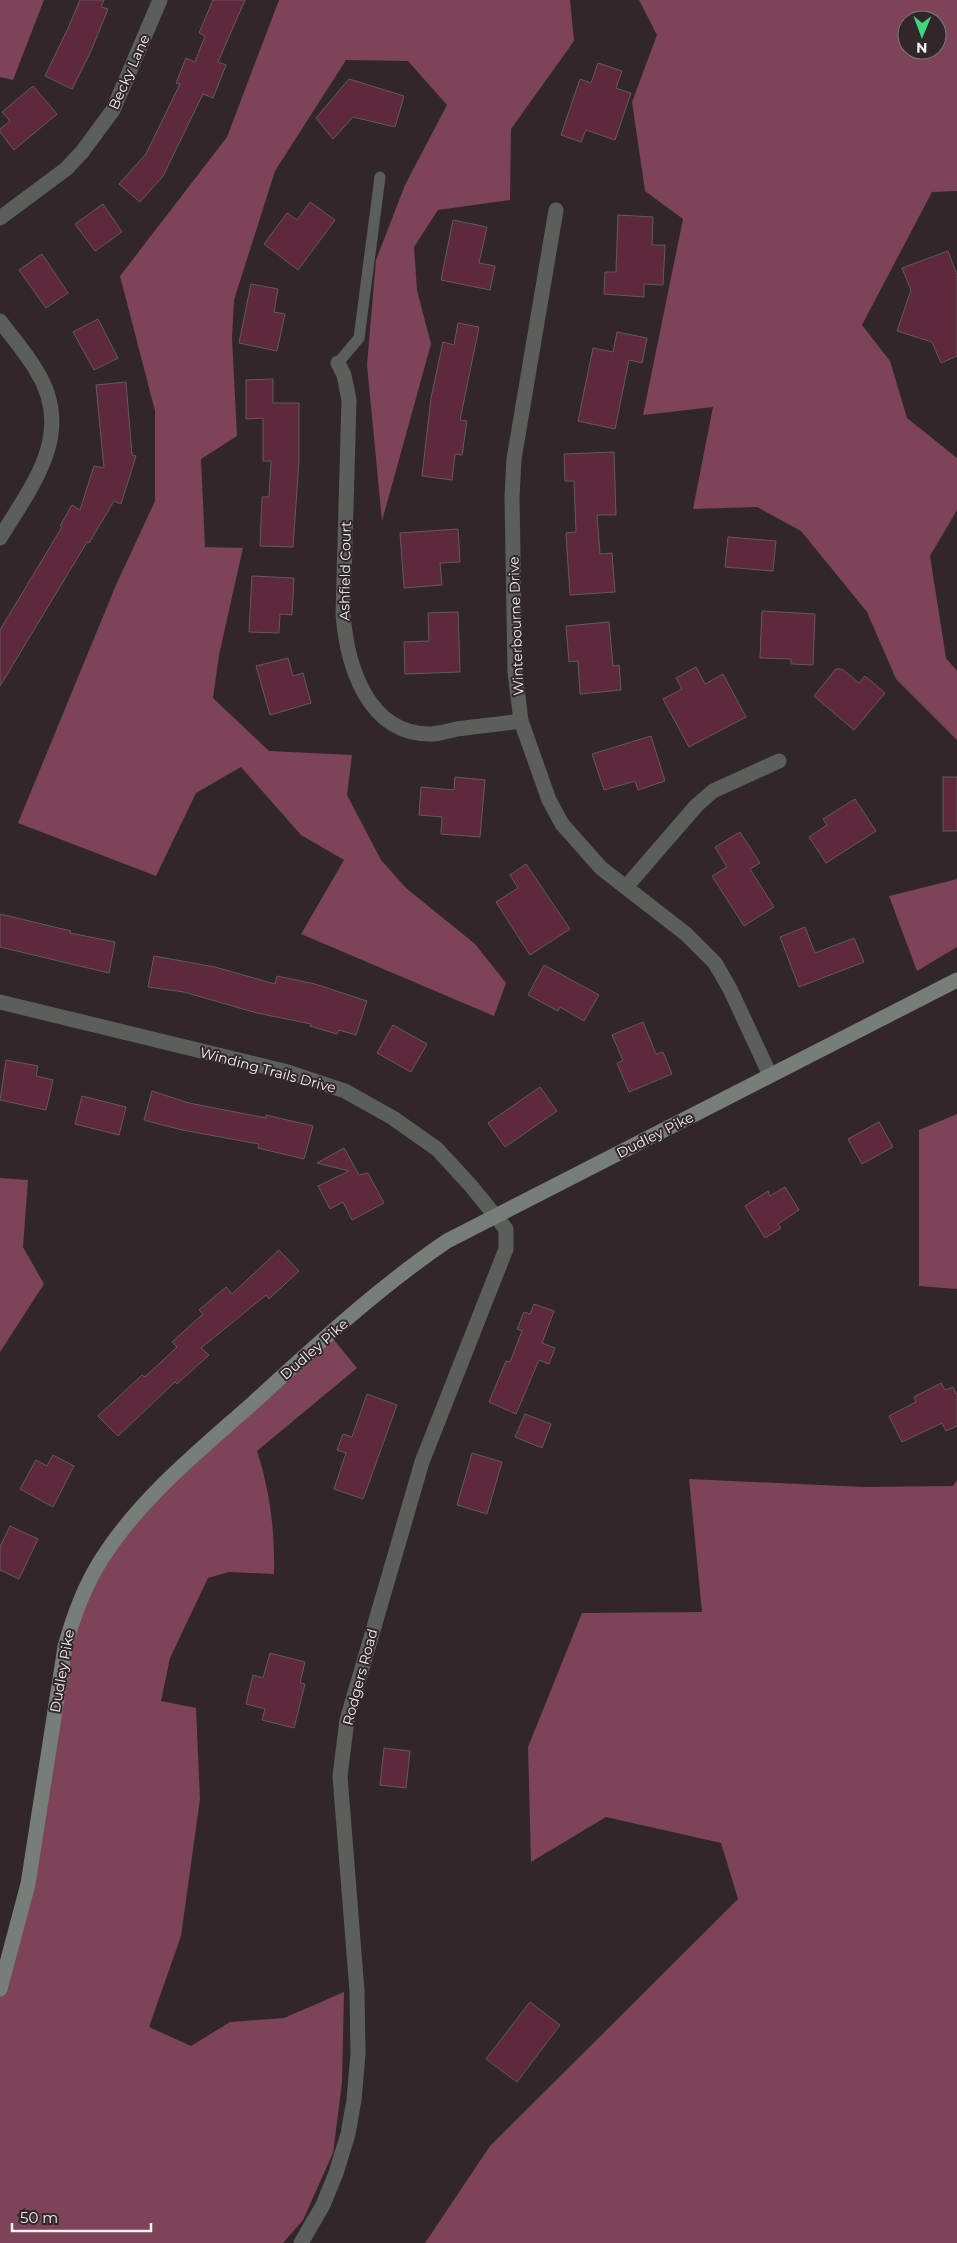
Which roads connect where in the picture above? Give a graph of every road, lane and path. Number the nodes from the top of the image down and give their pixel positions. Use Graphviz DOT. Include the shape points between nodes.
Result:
graph roads {
  1 [pos="160,0"];
  2 [pos="380,177"];
  3 [pos="556,210"];
  4 [pos="0,218"];
  5 [pos="0,321"];
  6 [pos="338,363"];
  7 [pos="0,538"];
  8 [pos="521,722"];
  9 [pos="779,761"];
  10 [pos="626,887"];
  11 [pos="957,980"];
  12 [pos="0,1002"];
  13 [pos="770,1075"];
  14 [pos="493,1216"];
  15 [pos="0,1989"];
  16 [pos="302,2243"];
  1 -- 4 [label="street, Becky Lane" via="113,110 98,131 66,169"];
  2 -- 6 [label="lane" via="359,338"];
  3 -- 8 [label="street, Winterbourne Drive" via="514,460 515,672"];
  5 -- 7 [label="street" via="37,371 53,416 49,450"];
  6 -- 8 [label="street, Ashfield Court" via="349,400 342,614 344,636 360,688 381,714 414,732 431,734"];
  8 -- 10 [label="street, Winterbourne Drive" via="545,792 562,824 601,868"];
  9 -- 10 [label="street" via="713,791 696,806"];
  10 -- 13 [label="street, Winterbourne Drive" via="686,934 715,963"];
  11 -- 13 [label="street, Dudley Pike"];
  12 -- 14 [label="street, Winding Trails Drive" via="288,1072 345,1091 393,1118 437,1149"];
  13 -- 14 [label="street, Dudley Pike"];
  14 -- 15 [label="street, Dudley Pike" via="408,1267 287,1372 168,1478 131,1519 101,1560 71,1622 65,1647 28,1884"];
  14 -- 16 [label="street, Rodgers Road" via="506,1229 506,1249 422,1462 347,1720 340,1776 356,1991 358,2053 354,2100 336,2173"];
}
